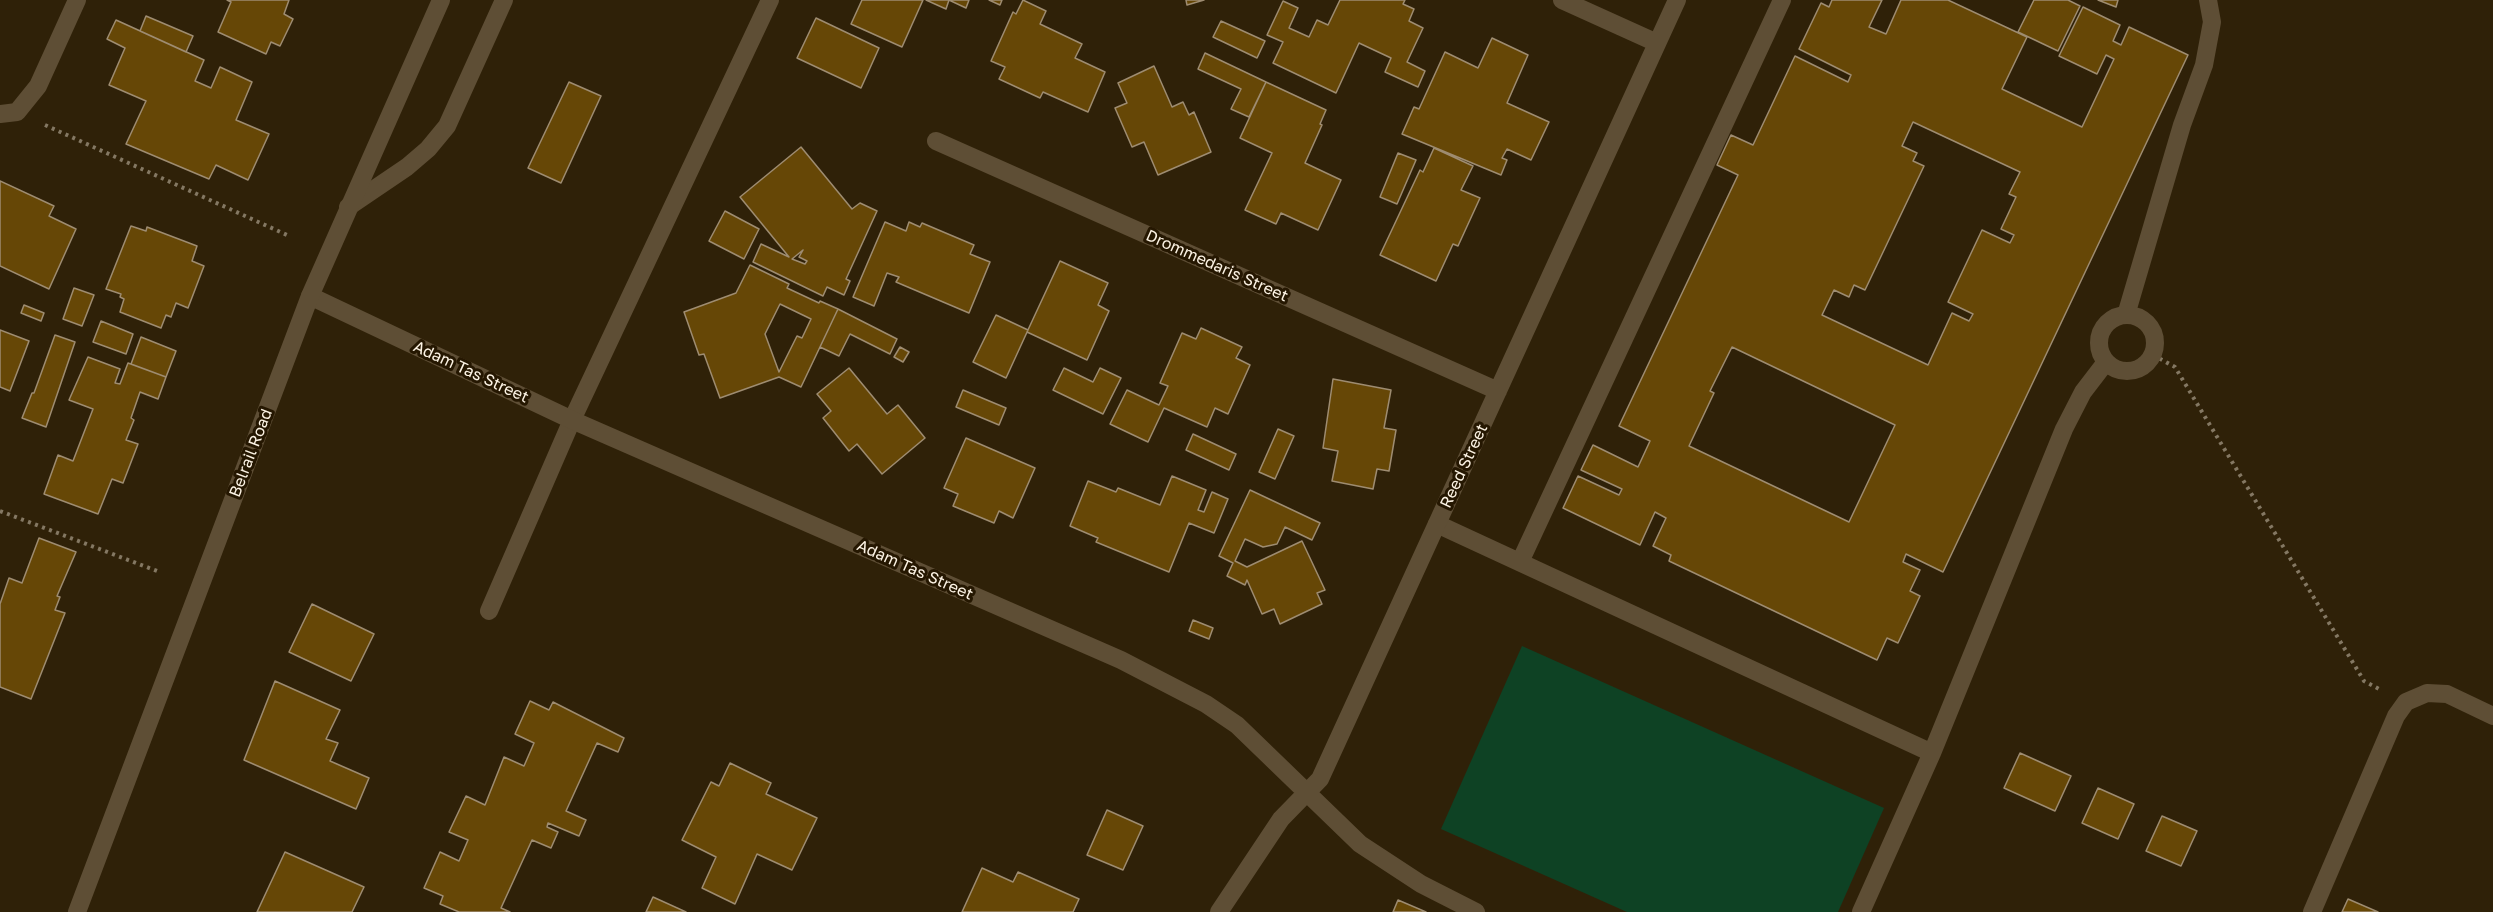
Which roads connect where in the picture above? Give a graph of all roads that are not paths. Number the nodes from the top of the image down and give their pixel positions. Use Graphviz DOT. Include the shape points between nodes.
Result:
graph roads {
  1 [pos="77,0"];
  2 [pos="441,0"];
  3 [pos="504,0"];
  4 [pos="770,0"];
  5 [pos="1562,0"];
  6 [pos="1677,0"];
  7 [pos="1782,0"];
  8 [pos="2208,0"];
  9 [pos="1657,43"];
  10 [pos="8,113"];
  11 [pos="936,141"];
  12 [pos="348,207"];
  13 [pos="310,296"];
  14 [pos="2126,315"];
  15 [pos="2106,362"];
  16 [pos="1498,391"];
  17 [pos="572,420"];
  18 [pos="1437,525"];
  19 [pos="1520,562"];
  20 [pos="489,611"];
  21 [pos="2493,717"];
  22 [pos="1932,753"];
  23 [pos="1306,793"];
  24 [pos="77,912"];
  25 [pos="1219,912"];
  26 [pos="1476,912"];
  27 [pos="1861,912"];
  28 [pos="2312,912"];
  1 -- 10 [label="street" via="38,86"];
  2 -- 12 [label="street, Belrail Road"];
  3 -- 12 [label="street" via="447,126 407,167"];
  4 -- 17 [label="street"];
  5 -- 9 [label="street"];
  6 -- 9 [label="street, Reed Street"];
  7 -- 19 [label="street"];
  8 -- 14 [label="street" via="2212,22 2204,65 2182,125"];
  9 -- 16 [label="street, Reed Street"];
  11 -- 16 [label="street, Drommedaris Street"];
  12 -- 13 [label="street, Belrail Road"];
  13 -- 17 [label="street, Adam Tas Street"];
  13 -- 24 [label="street, Belrail Road"];
  14 -- 15 [label="street" via="2109,322 2100,338"];
  14 -- 15 [label="street" via="2147,323 2153,332 2153,355 2146,364 2126,371"];
  15 -- 22 [label="street" via="2083,392 2064,429"];
  16 -- 18 [label="street, Reed Street"];
  17 -- 20 [label="street"];
  17 -- 23 [label="street, Adam Tas Street" via="1132,666 1206,704 1237,725"];
  18 -- 19 [label="street"];
  18 -- 23 [label="street, Reed Street" via="1320,779"];
  19 -- 22 [label="street"];
  21 -- 28 [label="street" via="2447,694 2427,693 2406,702 2396,716"];
  22 -- 27 [label="street"];
  23 -- 25 [label="street, Reed Street" via="1281,819"];
  23 -- 26 [label="street, Adam Tas Street" via="1360,844 1389,865"];
}
